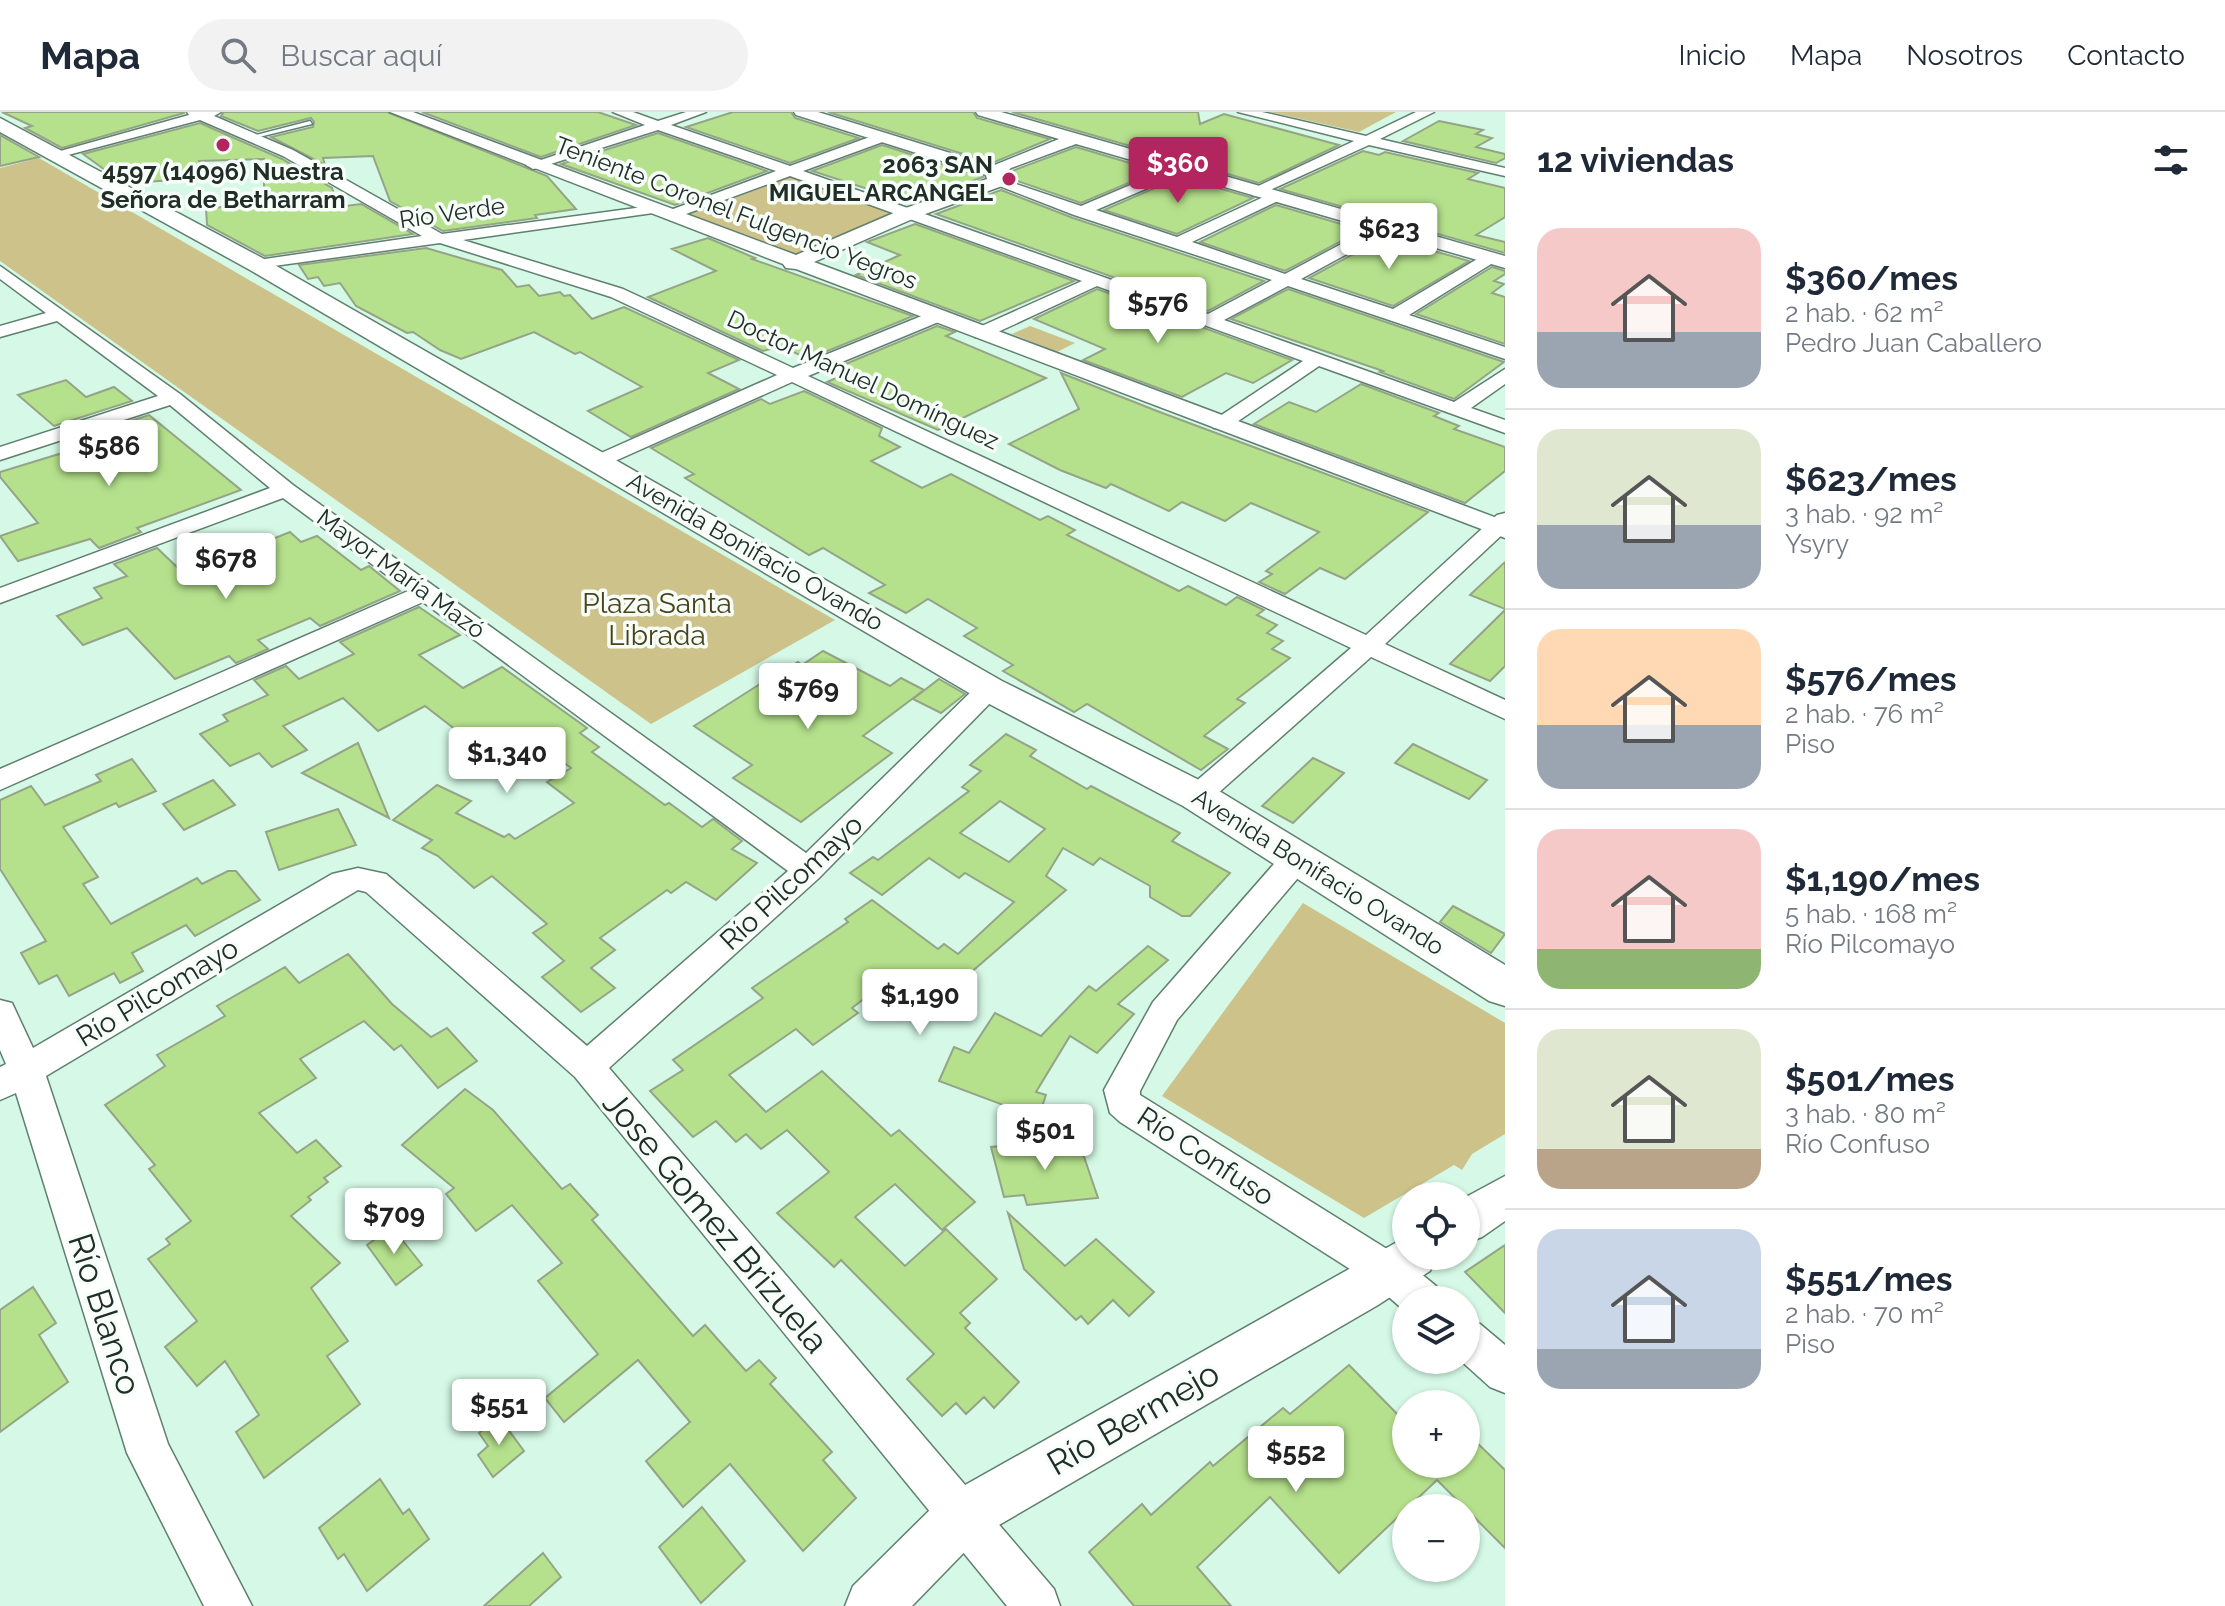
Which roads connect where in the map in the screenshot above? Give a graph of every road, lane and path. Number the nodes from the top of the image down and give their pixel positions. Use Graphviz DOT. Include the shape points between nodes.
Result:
graph roads {
  1 [pos="402,112"];
  2 [pos="620,112"];
  3 [pos="699,112"];
  4 [pos="802,112"];
  5 [pos="984,112"];
  6 [pos="1245,112"];
  7 [pos="1427,112"];
  8 [pos="203,113"];
  9 [pos="310,123"];
  10 [pos="0,124"];
  11 [pos="658,126"];
  12 [pos="251,137"];
  13 [pos="883,137"];
  14 [pos="1074,139"];
  15 [pos="1371,140"];
  16 [pos="53,155"];
  17 [pos="533,165"];
  18 [pos="789,170"];
  19 [pos="1178,170"];
  20 [pos="1505,172"];
  21 [pos="995,177"];
  22 [pos="1266,195"];
  23 [pos="661,212"];
  24 [pos="1079,212"];
  25 [pos="910,213"];
  26 [pos="1385,227"];
  27 [pos="442,239"];
  28 [pos="1176,244"];
  29 [pos="1490,253"];
  30 [pos="793,264"];
  31 [pos="258,265"];
  32 [pos="0,271"];
  33 [pos="1097,280"];
  34 [pos="1289,281"];
  35 [pos="60,315"];
  36 [pos="935,317"];
  37 [pos="1393,317"];
  38 [pos="1209,321"];
  39 [pos="0,332"];
  40 [pos="981,333"];
  41 [pos="1505,353"];
  42 [pos="1316,360"];
  43 [pos="793,375"];
  44 [pos="1505,375"];
  45 [pos="173,398"];
  46 [pos="1457,409"];
  47 [pos="1221,424"];
  48 [pos="1505,427"];
  49 [pos="0,454"];
  50 [pos="599,461"];
  51 [pos="285,490"];
  52 [pos="1502,526"];
  53 [pos="425,592"];
  54 [pos="0,596"];
  55 [pos="1368,646"];
  56 [pos="989,689"];
  57 [pos="1505,710"];
  58 [pos="0,780"];
  59 [pos="1197,796"];
  60 [pos="1298,857"];
  61 [pos="808,870"];
  62 [pos="358,879"];
  63 [pos="1505,988"];
  64 [pos="0,1013"];
  65 [pos="587,1067"];
  66 [pos="13,1077"];
  67 [pos="1408,1276"];
  68 [pos="1480,1350"];
  69 [pos="1505,1372"];
  70 [pos="961,1517"];
  71 [pos="229,1606"];
  72 [pos="873,1606"];
  73 [pos="1037,1606"];
  1 -- 17 [label="street, Teniente Coronel Fulgencio Yegros"];
  2 -- 11 [label="street"];
  3 -- 11 [label="street, Río Verde"];
  4 -- 13 [label="street"];
  5 -- 14 [label="street"];
  6 -- 15 [label="street"];
  7 -- 15 [label="street"];
  8 -- 12 [label="street, Doctor Manuel Domínguez"];
  8 -- 16 [label="street"];
  9 -- 12 [label="lane"];
  10 -- 16 [label="main road, Avenida Bonifacio Ovando"];
  11 -- 17 [label="street, Río Verde"];
  11 -- 18 [label="street"];
  12 -- 27 [label="street, Doctor Manuel Domínguez"];
  13 -- 18 [label="street, Río Verde"];
  13 -- 21 [label="street"];
  14 -- 19 [label="street"];
  14 -- 21 [label="street" via="1005,164"];
  15 -- 20 [label="street"];
  15 -- 22 [label="street"];
  16 -- 31 [label="main road, Avenida Bonifacio Ovando"];
  17 -- 23 [label="street, Teniente Coronel Fulgencio Yegros"];
  18 -- 23 [label="street, Río Verde"];
  18 -- 25 [label="street"];
  19 -- 22 [label="street"];
  19 -- 24 [label="street"];
  21 -- 24 [label="street"];
  21 -- 25 [label="street"];
  22 -- 26 [label="street"];
  22 -- 28 [label="street"];
  23 -- 27 [label="street, Río Verde"];
  23 -- 30 [label="street, Teniente Coronel Fulgencio Yegros"];
  24 -- 28 [label="street"];
  25 -- 30 [label="street"];
  25 -- 33 [label="street"];
  26 -- 29 [label="street"];
  26 -- 34 [label="street"];
  27 -- 31 [label="street, Río Verde"];
  27 -- 43 [label="street, Doctor Manuel Domínguez" via="617,293"];
  28 -- 34 [label="street"];
  29 -- 37 [label="street"];
  30 -- 36 [label="street, Teniente Coronel Fulgencio Yegros"];
  31 -- 50 [label="main road, Avenida Bonifacio Ovando"];
  32 -- 35 [label="street, Mayor María Mazó"];
  33 -- 38 [label="street"];
  33 -- 40 [label="street"];
  34 -- 37 [label="street"];
  34 -- 38 [label="street"];
  35 -- 39 [label="street"];
  35 -- 45 [label="street, Mayor María Mazó"];
  36 -- 40 [label="street, Teniente Coronel Fulgencio Yegros"];
  36 -- 43 [label="street"];
  37 -- 41 [label="street"];
  38 -- 42 [label="street"];
  40 -- 47 [label="street, Teniente Coronel Fulgencio Yegros"];
  42 -- 46 [label="street"];
  42 -- 47 [label="street"];
  43 -- 50 [label="street"];
  43 -- 55 [label="street, Doctor Manuel Domínguez"];
  44 -- 46 [label="street"];
  45 -- 49 [label="street"];
  45 -- 51 [label="street, Mayor María Mazó"];
  46 -- 48 [label="street"];
  47 -- 52 [label="street, Teniente Coronel Fulgencio Yegros"];
  50 -- 56 [label="main road, Avenida Bonifacio Ovando"];
  51 -- 53 [label="street, Mayor María Mazó"];
  51 -- 54 [label="street"];
  52 -- 55 [label="street"];
  53 -- 58 [label="street"];
  53 -- 61 [label="street, Mayor María Mazó"];
  55 -- 57 [label="street, Doctor Manuel Domínguez"];
  55 -- 59 [label="street"];
  56 -- 59 [label="main road, Avenida Bonifacio Ovando"];
  56 -- 61 [label="street, Río Pilcomayo"];
  59 -- 60 [label="main road, Avenida Bonifacio Ovando"];
  60 -- 63 [label="main road, Avenida Bonifacio Ovando"];
  60 -- 67 [label="street, Río Confuso" via="1165,1011 1122,1090 1123,1102"];
  61 -- 65 [label="street, Río Pilcomayo"];
  62 -- 65 [label="street, Jose Gomez Brizuela" via="375,882"];
  62 -- 66 [label="street, Río Pilcomayo" via="343,882"];
  64 -- 66 [label="street, Río Blanco"];
  65 -- 70 [label="street, Jose Gomez Brizuela"];
  66 -- 71 [label="street, Río Blanco" via="149,1453"];
  67 -- 70 [label="street, Río Bermejo"];
  68 -- 69 [label="street"];
  70 -- 72 [label="street, Río Bermejo"];
  70 -- 73 [label="street, Jose Gomez Brizuela"];
}
